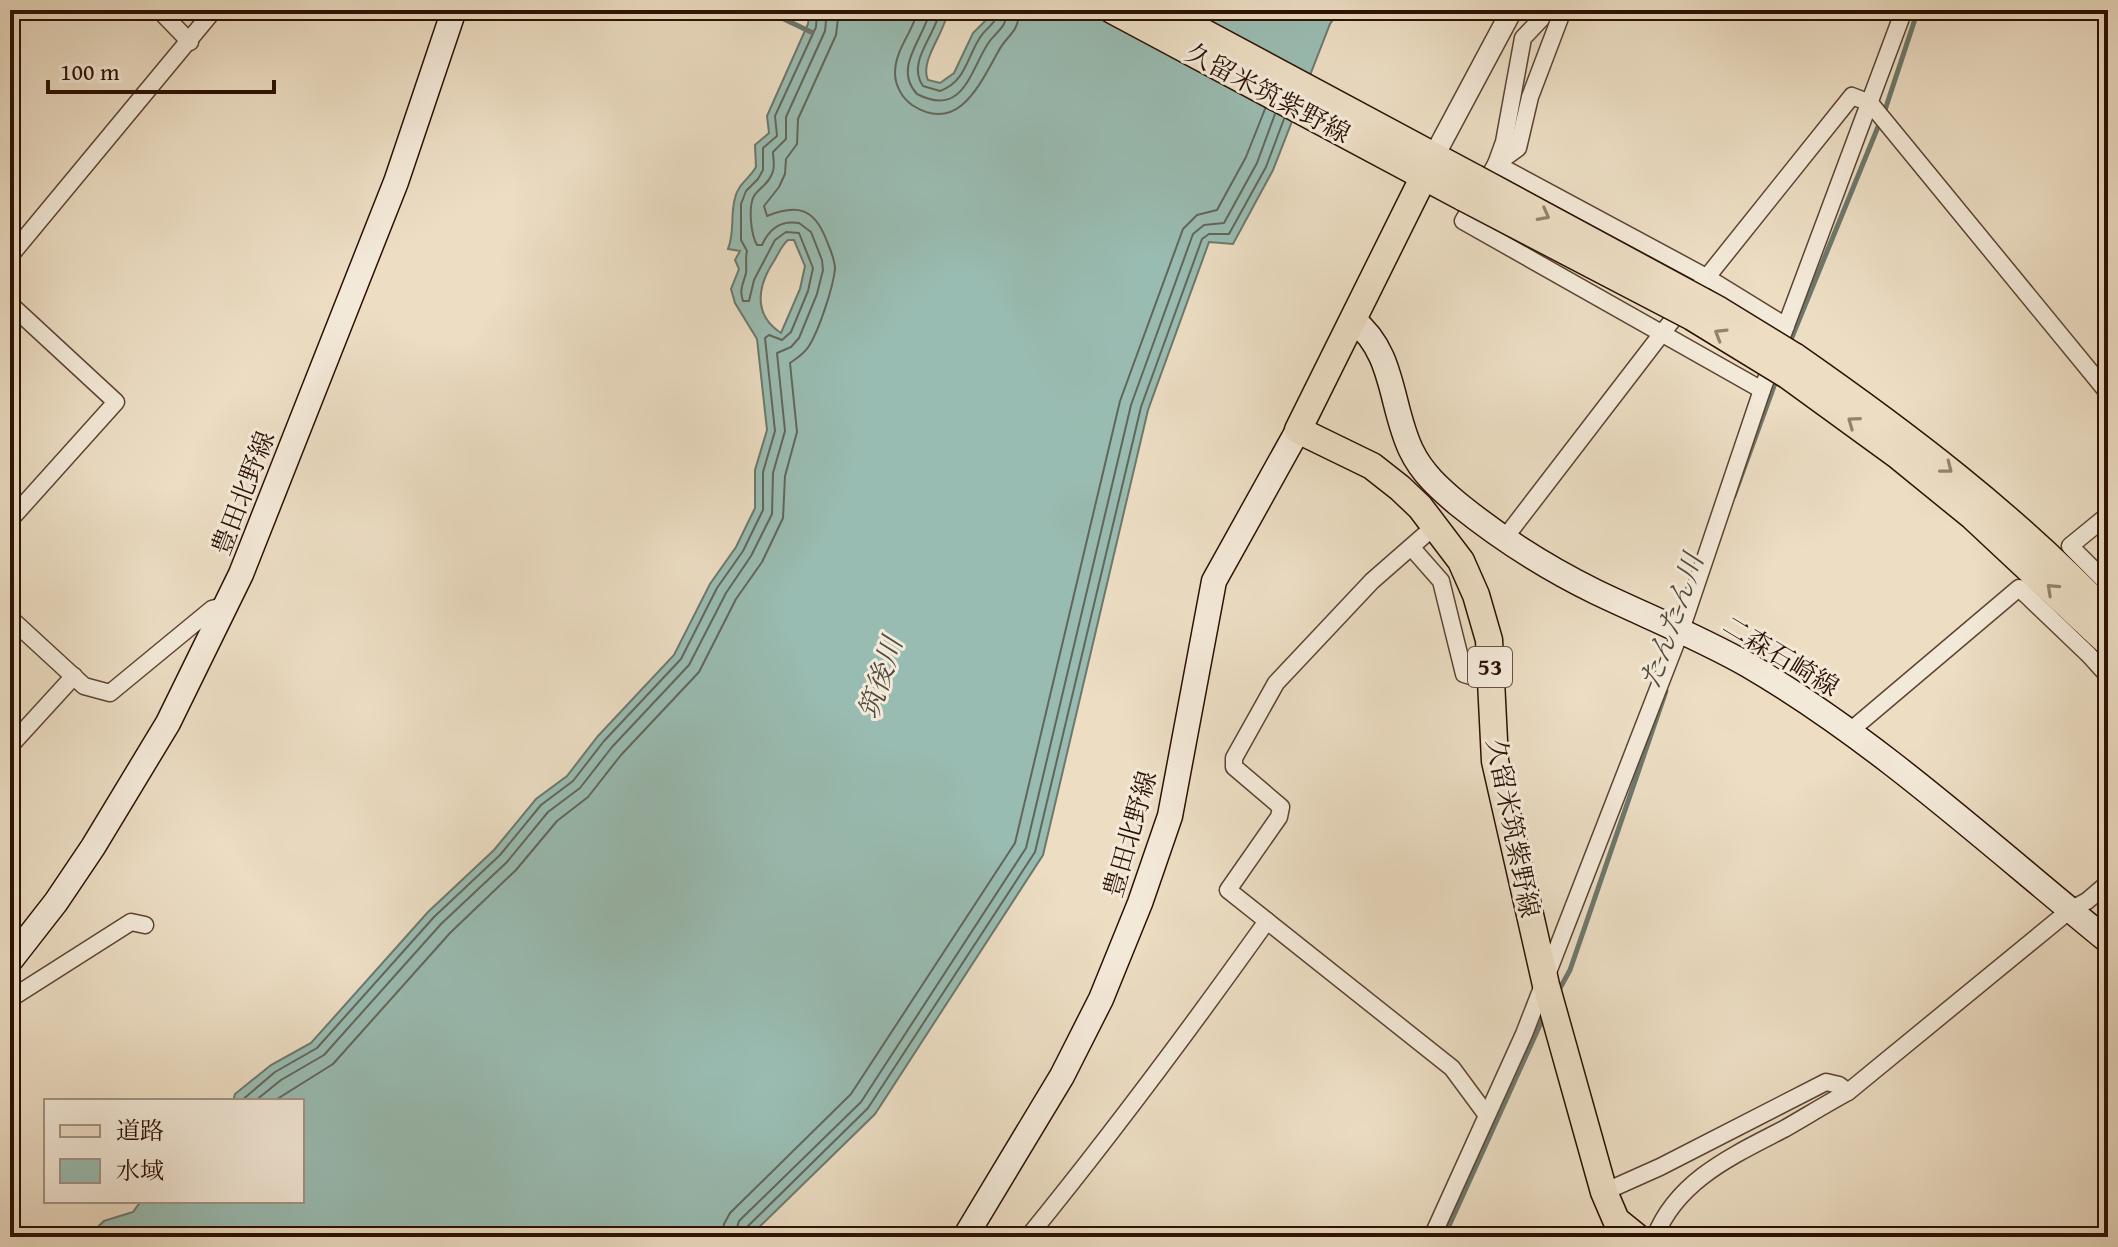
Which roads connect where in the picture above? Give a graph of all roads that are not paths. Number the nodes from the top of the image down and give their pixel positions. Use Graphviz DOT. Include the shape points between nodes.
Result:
graph roads {
  1 [pos="159,10"];
  2 [pos="214,10"];
  3 [pos="454,10"];
  4 [pos="1112,10"];
  5 [pos="1162,10"];
  6 [pos="1512,10"];
  7 [pos="1544,10"];
  8 [pos="1563,10"];
  9 [pos="1904,10"];
  10 [pos="190,42"];
  11 [pos="1870,103"];
  12 [pos="1377,139"];
  13 [pos="1429,166"];
  14 [pos="1478,180"];
  15 [pos="10,256"];
  16 [pos="1708,278"];
  17 [pos="10,304"];
  18 [pos="1353,320"];
  19 [pos="1786,326"];
  20 [pos="1663,332"];
  21 [pos="1790,366"];
  22 [pos="1762,390"];
  23 [pos="2108,393"];
  24 [pos="1298,430"];
  25 [pos="2108,515"];
  26 [pos="10,520"];
  27 [pos="1428,532"];
  28 [pos="1504,539"];
  29 [pos="1412,548"];
  30 [pos="2108,584"];
  31 [pos="227,605"];
  32 [pos="2108,615"];
  33 [pos="10,618"];
  34 [pos="1681,630"];
  35 [pos="2108,643"];
  36 [pos="74,676"];
  37 [pos="2108,676"];
  38 [pos="1490,682"];
  39 [pos="1850,731"];
  40 [pos="10,746"];
  41 [pos="2108,883"];
  42 [pos="2070,910"];
  43 [pos="1267,921"];
  44 [pos="145,925"];
  45 [pos="2108,941"];
  46 [pos="10,961"];
  47 [pos="1546,983"];
  48 [pos="10,999"];
  49 [pos="1848,1092"];
  50 [pos="1486,1114"];
  51 [pos="1604,1192"];
  52 [pos="976,1226"];
  53 [pos="965,1237"];
  54 [pos="1028,1237"];
  55 [pos="1432,1237"];
  56 [pos="1637,1237"];
  57 [pos="1655,1237"];
  1 -- 10 [label="street"];
  2 -- 10 [label="street"];
  3 -- 31 [label="main road, 豊田北野線" via="396,182"];
  4 -- 12 [label="main road, 久留米筑紫野線"];
  5 -- 12 [label="main road, 久留米筑紫野線"];
  6 -- 13 [label="street"];
  7 -- 14 [label="street" via="1523,38 1504,142"];
  8 -- 14 [label="street" via="1530,97 1518,148"];
  9 -- 11 [label="street"];
  10 -- 15 [label="street"];
  11 -- 16 [label="street" via="1852,96"];
  11 -- 19 [label="street"];
  11 -- 23 [label="street"];
  12 -- 13 [label="main road, 久留米筑紫野線"];
  13 -- 14 [label="main road, 久留米筑紫野線"];
  13 -- 18 [label="main road"];
  14 -- 16 [label="street"];
  14 -- 20 [label="street" via="1463,221"];
  14 -- 21 [label="main road, 久留米筑紫野線, bridge" via="1692,317"];
  16 -- 19 [label="street"];
  16 -- 20 [label="street"];
  17 -- 26 [label="street" via="116,402"];
  18 -- 24 [label="main road"];
  18 -- 28 [label="main road, 二森石崎線" via="1368,331 1390,374 1421,468 1451,510"];
  19 -- 22 [label="street"];
  20 -- 22 [label="street"];
  20 -- 28 [label="street"];
  21 -- 32 [label="main road, 久留米筑紫野線, one-way" via="1951,471"];
  35 -- 21 [label="main road, 久留米筑紫野線, one-way" via="1972,516"];
  22 -- 34 [label="street"];
  24 -- 38 [label="main road, 久留米筑紫野線 / 53" via="1372,466 1440,531 1476,595 1489,640"];
  24 -- 52 [label="main road, 豊田北野線" via="1214,581 1170,816 1140,903 1062,1076"];
  25 -- 30 [label="street" via="2070,546"];
  27 -- 29 [label="street"];
  28 -- 34 [label="main road, 二森石崎線" via="1595,591"];
  29 -- 38 [label="street" via="1441,581 1464,674"];
  29 -- 43 [label="street" via="1372,581 1276,683 1234,758 1234,767 1281,807 1228,890"];
  31 -- 36 [label="street" via="212,609 110,693 84,686"];
  31 -- 46 [label="main road, 豊田北野線" via="168,723 93,847"];
  33 -- 36 [label="street"];
  34 -- 39 [label="main road, 二森石崎線" via="1748,665"];
  34 -- 47 [label="street"];
  36 -- 40 [label="street"];
  37 -- 39 [label="street" via="2019,588"];
  38 -- 47 [label="main road, 久留米筑紫野線 / 53" via="1495,761"];
  39 -- 42 [label="main road, 二森石崎線"];
  41 -- 42 [label="street"];
  42 -- 45 [label="main road, 二森石崎線"];
  42 -- 49 [label="street"];
  43 -- 50 [label="street" via="1452,1068"];
  43 -- 54 [label="street" via="1110,1138"];
  44 -- 48 [label="street" via="131,922"];
  47 -- 50 [label="street"];
  47 -- 51 [label="main road, 久留米筑紫野線 / 53"];
  49 -- 51 [label="street" via="1826,1082"];
  49 -- 57 [label="street" via="1701,1176"];
  50 -- 55 [label="street"];
  51 -- 56 [label="main road, 久留米筑紫野線 / 53" via="1616,1220"];
  52 -- 53 [label="main road, 豊田北野線"];
}
